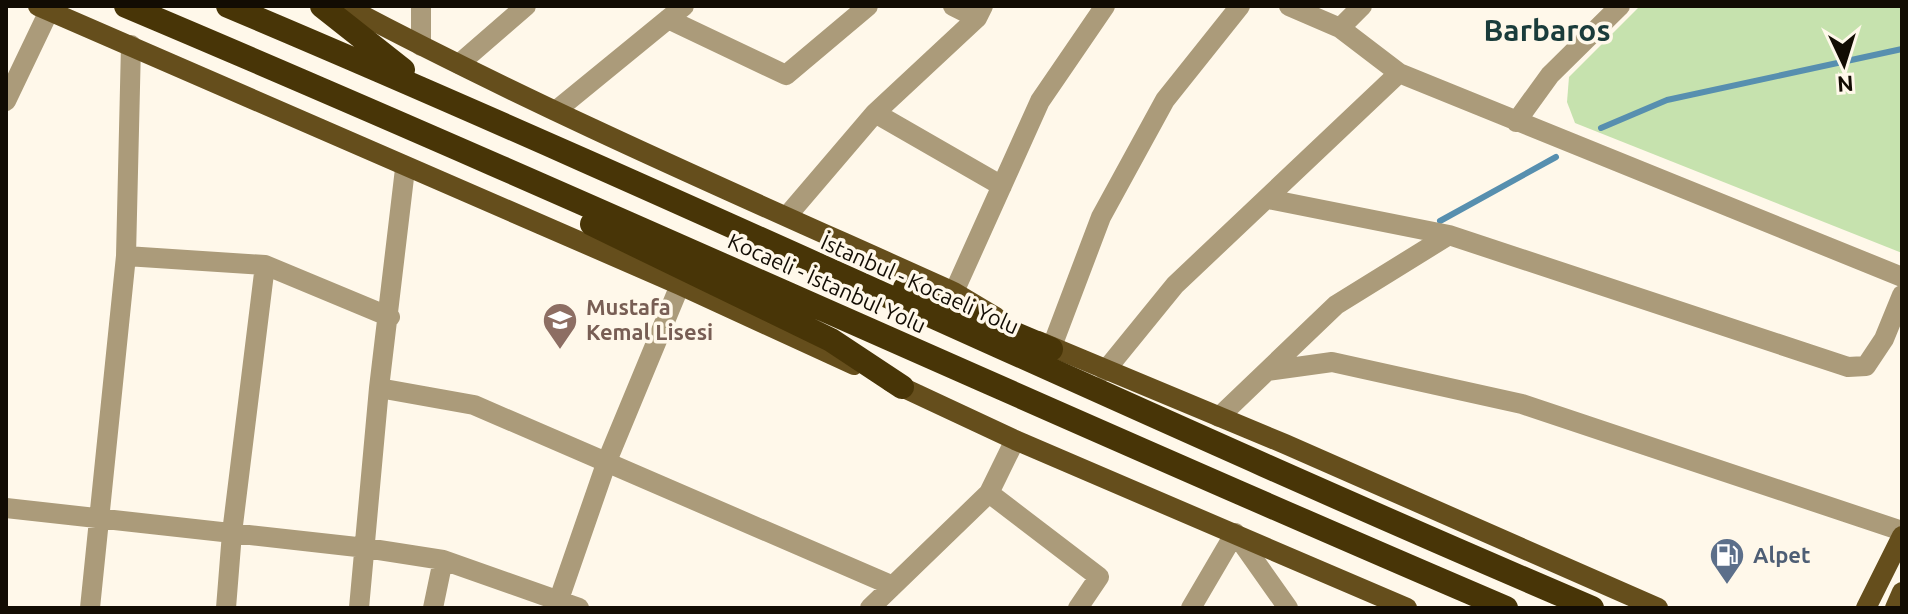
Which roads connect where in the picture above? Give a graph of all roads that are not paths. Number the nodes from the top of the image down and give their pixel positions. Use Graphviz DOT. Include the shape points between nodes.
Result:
graph roads {
  1 [pos="126,6"];
  2 [pos="228,6"];
  3 [pos="322,6"];
  4 [pos="345,6"];
  5 [pos="421,6"];
  6 [pos="526,6"];
  7 [pos="868,6"];
  8 [pos="953,6"];
  9 [pos="1105,6"];
  10 [pos="1240,6"];
  11 [pos="1289,6"];
  12 [pos="1362,6"];
  13 [pos="1620,6"];
  14 [pos="43,8"];
  15 [pos="980,12"];
  16 [pos="676,13"];
  17 [pos="1340,28"];
  18 [pos="131,45"];
  19 [pos="421,46"];
  20 [pos="459,64"];
  21 [pos="1399,73"];
  22 [pos="426,89"];
  23 [pos="6,101"];
  24 [pos="558,109"];
  25 [pos="875,113"];
  26 [pos="1516,122"];
  27 [pos="451,144"];
  28 [pos="573,154"];
  29 [pos="405,169"];
  30 [pos="1002,186"];
  31 [pos="1268,199"];
  32 [pos="787,216"];
  33 [pos="1449,235"];
  34 [pos="126,256"];
  35 [pos="265,265"];
  36 [pos="1902,277"];
  37 [pos="680,285"];
  38 [pos="954,292"];
  39 [pos="1902,295"];
  40 [pos="390,317"];
  41 [pos="1051,349"];
  42 [pos="1105,371"];
  43 [pos="1267,371"];
  44 [pos="902,387"];
  45 [pos="379,388"];
  46 [pos="1219,417"];
  47 [pos="1015,440"];
  48 [pos="607,461"];
  49 [pos="989,493"];
  50 [pos="6,508"];
  51 [pos="99,518"];
  52 [pos="232,533"];
  53 [pos="1235,533"];
  54 [pos="1902,533"];
  55 [pos="366,548"];
  56 [pos="443,560"];
  57 [pos="893,586"];
  58 [pos="1902,592"];
  59 [pos="558,604"];
  60 [pos="90,608"];
  61 [pos="226,608"];
  62 [pos="359,608"];
  63 [pos="433,608"];
  64 [pos="579,608"];
  65 [pos="870,608"];
  66 [pos="1078,608"];
  67 [pos="1191,608"];
  68 [pos="1288,608"];
  69 [pos="1407,608"];
  70 [pos="1506,608"];
  71 [pos="1592,608"];
  72 [pos="1658,608"];
  73 [pos="1866,608"];
  74 [pos="1895,608"];
  1 -- 27 [label="highway, Kocaeli - İstanbul Yolu"];
  2 -- 22 [label="highway, İstanbul - Kocaeli Yolu"];
  3 -- 22 [label="highway"];
  4 -- 19 [label="main road"];
  5 -- 19 [label="street"];
  6 -- 20 [label="street"];
  7 -- 16 [label="street" via="786,75"];
  8 -- 15 [label="street"];
  9 -- 30 [label="street" via="1040,101"];
  10 -- 41 [label="street" via="1165,100 1101,217"];
  11 -- 17 [label="street"];
  12 -- 17 [label="street"];
  13 -- 26 [label="street" via="1550,75"];
  14 -- 18 [label="main road"];
  14 -- 23 [label="street"];
  15 -- 25 [label="street"];
  16 -- 24 [label="street"];
  17 -- 21 [label="street"];
  18 -- 29 [label="main road"];
  18 -- 34 [label="street"];
  19 -- 20 [label="main road"];
  20 -- 24 [label="main road"];
  21 -- 26 [label="street"];
  21 -- 31 [label="street"];
  22 -- 28 [label="highway, İstanbul - Kocaeli Yolu"];
  24 -- 32 [label="main road"];
  25 -- 30 [label="street"];
  25 -- 32 [label="street"];
  26 -- 36 [label="street"];
  27 -- 44 [label="highway" via="543,201 831,340"];
  27 -- 70 [label="highway, Kocaeli - İstanbul Yolu" via="1165,463"];
  28 -- 41 [label="highway" via="709,203"];
  28 -- 71 [label="highway, İstanbul - Kocaeli Yolu" via="1327,495"];
  29 -- 37 [label="main road"];
  29 -- 40 [label="street"];
  30 -- 38 [label="street"];
  31 -- 33 [label="street"];
  31 -- 42 [label="street" via="1175,285"];
  32 -- 38 [label="main road"];
  33 -- 39 [label="street" via="1848,367 1866,366"];
  33 -- 43 [label="street" via="1336,305"];
  34 -- 35 [label="street"];
  34 -- 51 [label="street"];
  35 -- 40 [label="street"];
  35 -- 52 [label="street"];
  37 -- 44 [label="main road"];
  37 -- 48 [label="street"];
  38 -- 41 [label="main road"];
  40 -- 45 [label="street"];
  41 -- 42 [label="main road"];
  42 -- 46 [label="main road"];
  43 -- 46 [label="street"];
  43 -- 54 [label="street" via="1332,362 1522,404"];
  44 -- 47 [label="main road"];
  45 -- 48 [label="street" via="474,405"];
  45 -- 55 [label="street"];
  46 -- 72 [label="main road"];
  47 -- 49 [label="street"];
  47 -- 53 [label="main road"];
  48 -- 57 [label="street"];
  48 -- 59 [label="street"];
  49 -- 57 [label="street"];
  49 -- 66 [label="street" via="1099,577"];
  50 -- 51 [label="street"];
  51 -- 52 [label="street"];
  51 -- 60 [label="street"];
  52 -- 55 [label="street"];
  52 -- 61 [label="street"];
  53 -- 67 [label="street"];
  53 -- 68 [label="street"];
  53 -- 69 [label="main road"];
  54 -- 73 [label="main road"];
  55 -- 56 [label="street"];
  55 -- 62 [label="street"];
  56 -- 59 [label="street"];
  56 -- 63 [label="street"];
  57 -- 65 [label="street"];
  58 -- 74 [label="main road"];
  59 -- 64 [label="street"];
}
